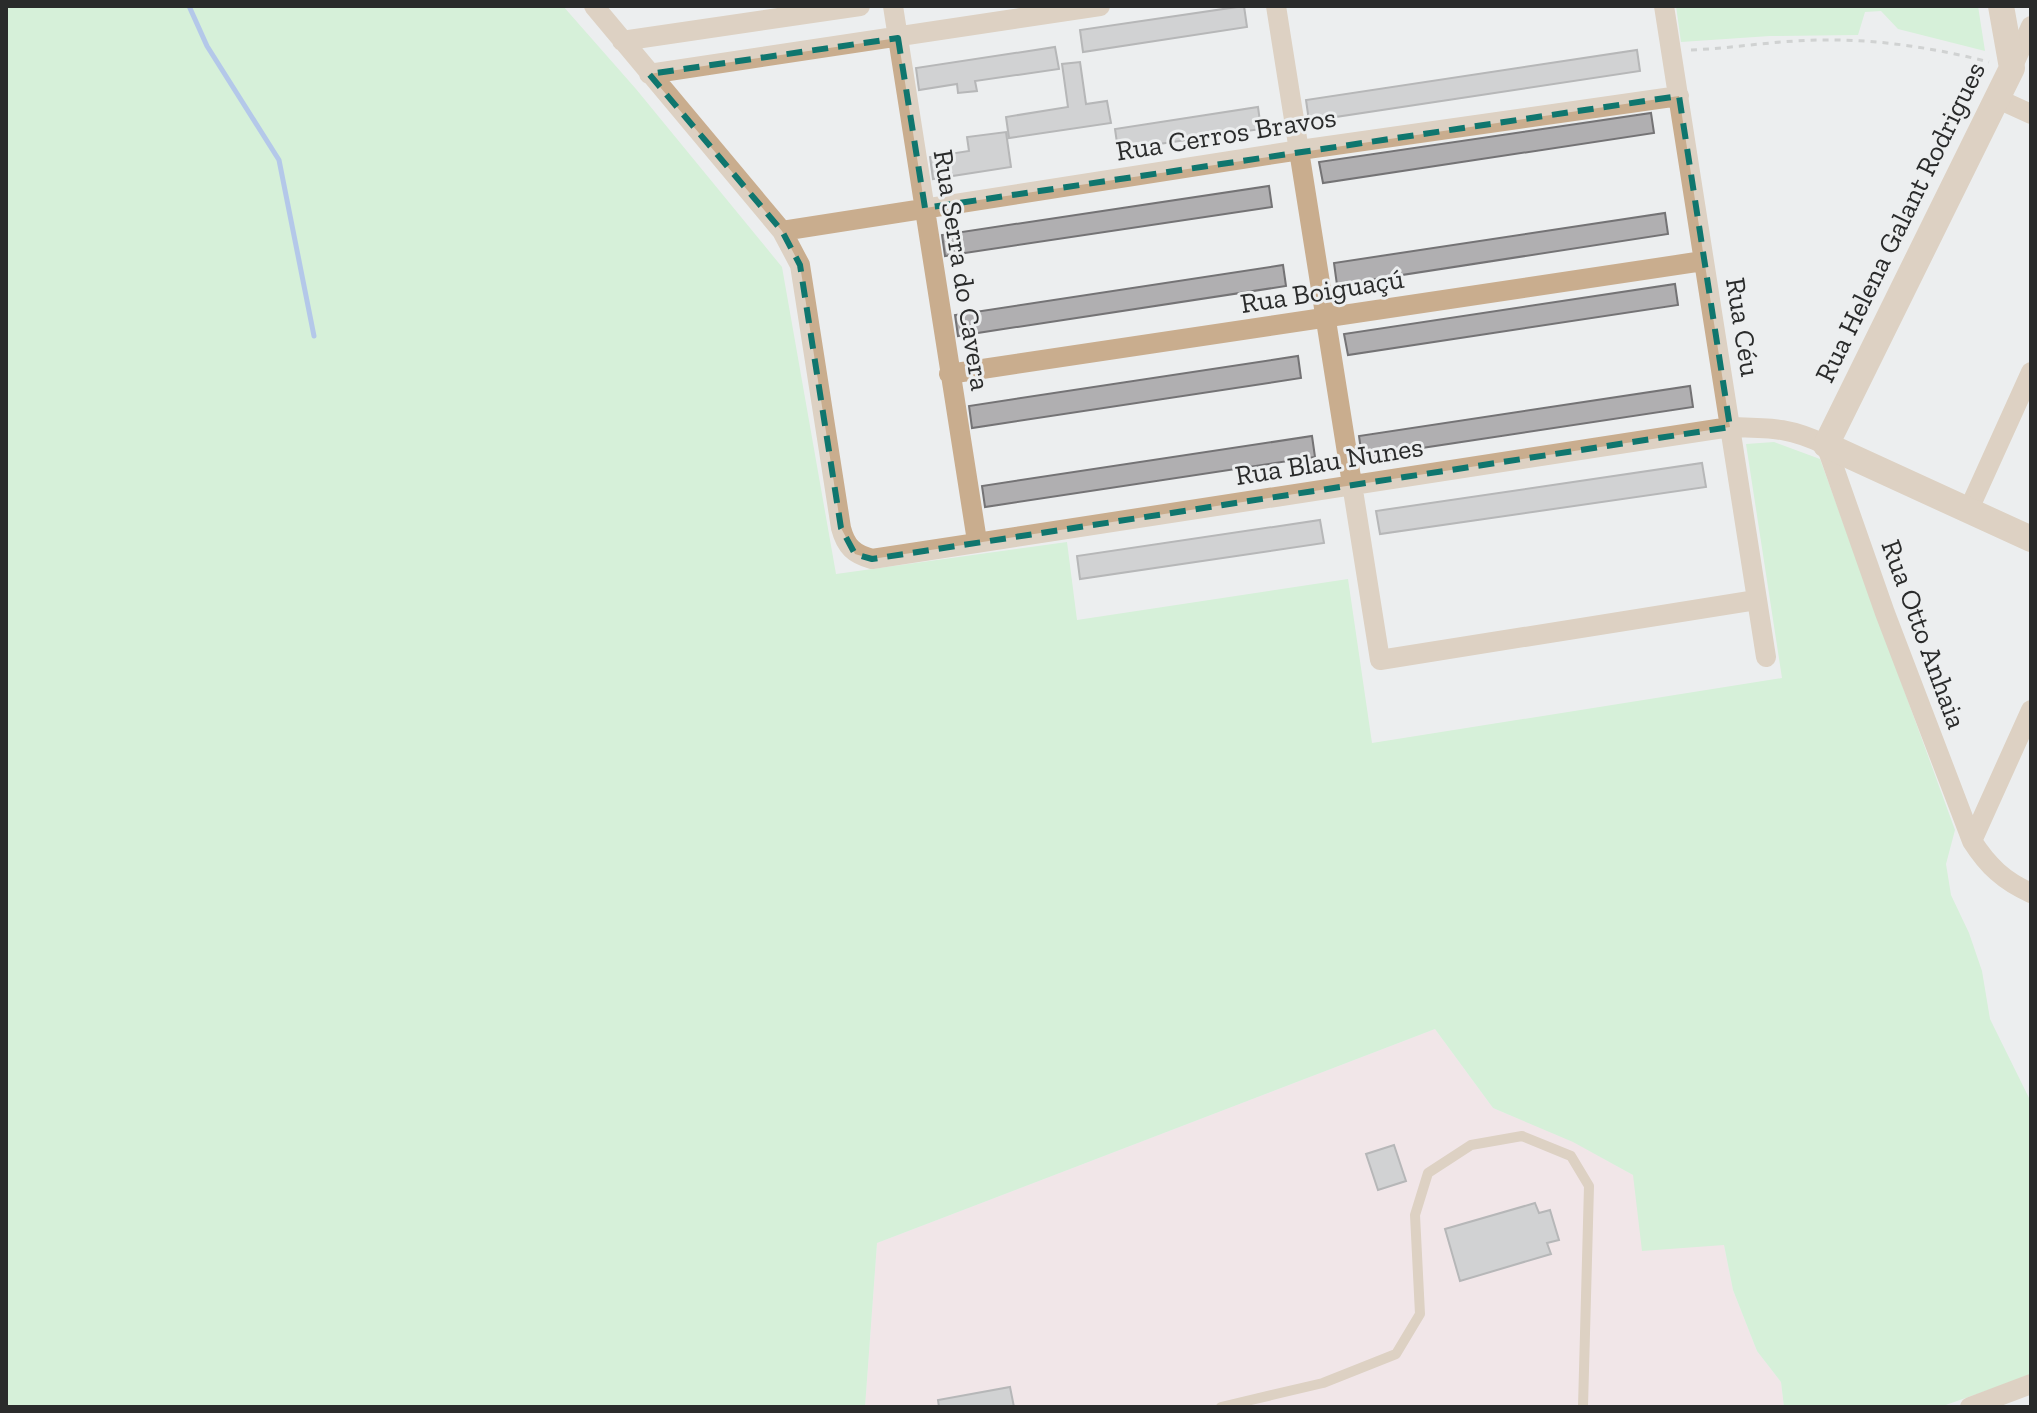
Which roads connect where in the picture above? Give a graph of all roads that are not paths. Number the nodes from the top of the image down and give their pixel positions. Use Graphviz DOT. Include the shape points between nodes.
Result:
graph roads {
  1 [pos="594,6"];
  2 [pos="860,6"];
  3 [pos="893,6"];
  4 [pos="1100,6"];
  5 [pos="1276,6"];
  6 [pos="1664,6"];
  7 [pos="2001,6"];
  8 [pos="2031,26"];
  9 [pos="898,38"];
  10 [pos="622,41"];
  11 [pos="2012,68"];
  12 [pos="649,74"];
  13 [pos="1679,96"];
  14 [pos="1998,99"];
  15 [pos="2031,114"];
  16 [pos="1300,150"];
  17 [pos="925,208"];
  18 [pos="782,231"];
  19 [pos="1703,261"];
  20 [pos="1326,319"];
  21 [pos="2031,372"];
  22 [pos="949,374"];
  23 [pos="1730,427"];
  24 [pos="1826,445"];
  25 [pos="1352,486"];
  26 [pos="1969,509"];
  27 [pos="2031,539"];
  28 [pos="977,541"];
  29 [pos="1756,600"];
  30 [pos="1766,657"];
  31 [pos="2031,710"];
  32 [pos="1972,841"];
  33 [pos="2031,893"];
  34 [pos="2031,1384"];
  35 [pos="1221,1407"];
  36 [pos="1583,1407"];
  37 [pos="1970,1407"];
  1 -- 10 [label="street"];
  2 -- 10 [label="street"];
  3 -- 9 [label="street, Rua Serra do Cavera"];
  4 -- 9 [label="street"];
  5 -- 16 [label="street"];
  6 -- 13 [label="street, Rua Céu"];
  7 -- 11 [label="street"];
  8 -- 11 [label="street, Rua Helena Galant Rodrigues"];
  9 -- 12 [label="street"];
  9 -- 17 [label="street, Rua Serra do Cavera"];
  10 -- 12 [label="street"];
  11 -- 14 [label="street, Rua Helena Galant Rodrigues"];
  12 -- 18 [label="street"];
  13 -- 16 [label="street, Rua Cerros Bravos"];
  13 -- 19 [label="street, Rua Céu"];
  14 -- 15 [label="street"];
  14 -- 24 [label="street, Rua Helena Galant Rodrigues"];
  16 -- 17 [label="street, Rua Cerros Bravos"];
  16 -- 20 [label="street"];
  17 -- 18 [label="street, Rua Cerros Bravos"];
  17 -- 22 [label="street, Rua Serra do Cavera"];
  18 -- 28 [label="street, Rua Blau Nunes" via="800,265 845,541 855,554 872,559"];
  19 -- 20 [label="street, Rua Boiguaçú"];
  19 -- 23 [label="street, Rua Céu"];
  20 -- 22 [label="street, Rua Boiguaçú"];
  20 -- 25 [label="street"];
  21 -- 26 [label="street"];
  22 -- 28 [label="street, Rua Serra do Cavera"];
  23 -- 24 [label="street, Rua Blau Nunes" via="1784,428"];
  23 -- 25 [label="street, Rua Blau Nunes"];
  23 -- 29 [label="street, Rua Céu"];
  24 -- 26 [label="street"];
  24 -- 32 [label="street, Rua Otto Anhaia"];
  25 -- 28 [label="street, Rua Blau Nunes"];
  25 -- 29 [label="street" via="1380,660"];
  26 -- 27 [label="street"];
  29 -- 30 [label="street, Rua Céu"];
  31 -- 32 [label="street"];
  32 -- 33 [label="street, Rua Otto Anhaia" via="1986,864"];
  34 -- 37 [label="street"];
  35 -- 36 [label="lane" via="1323,1383 1396,1354 1420,1314 1415,1215 1428,1173 1471,1145 1522,1136 1571,1156 1589,1186"];
}
